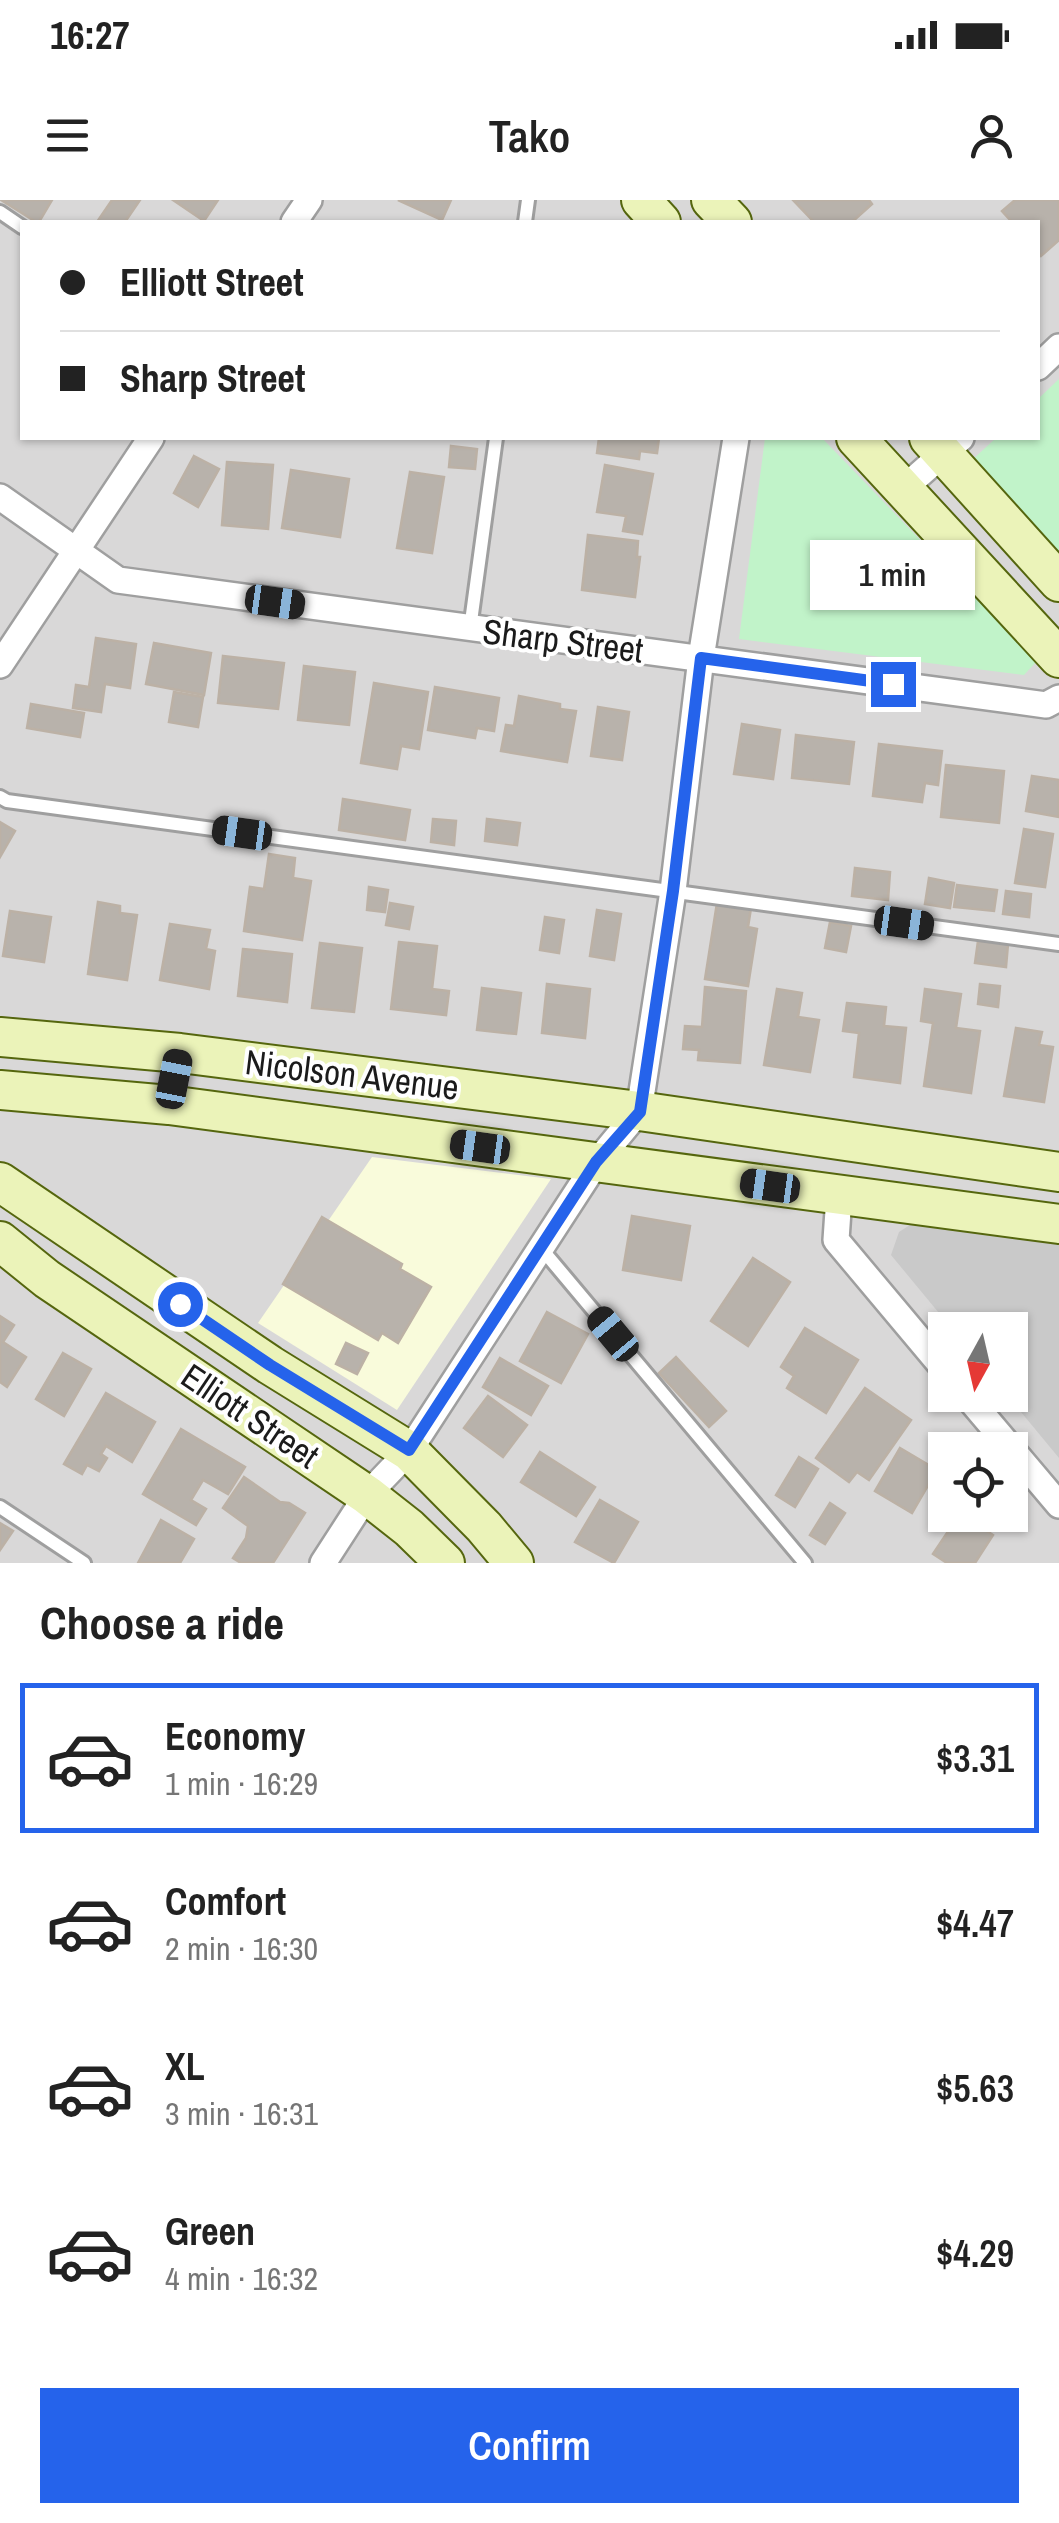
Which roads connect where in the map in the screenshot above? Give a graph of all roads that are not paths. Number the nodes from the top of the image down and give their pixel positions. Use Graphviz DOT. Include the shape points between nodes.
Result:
graph roads {
  1 [pos="711,200"];
  2 [pos="730,220"];
  3 [pos="1059,347"];
  4 [pos="1040,364"];
  5 [pos="150,440"];
  6 [pos="496,440"];
  7 [pos="736,440"];
  8 [pos="858,440"];
  9 [pos="944,443"];
  10 [pos="903,489"];
  11 [pos="0,497"];
  12 [pos="76,549"];
  13 [pos="1059,582"];
  14 [pos="470,629"];
  15 [pos="701,658"];
  16 [pos="1059,658"];
  17 [pos="0,665"];
  18 [pos="1059,698"];
  19 [pos="0,797"];
  20 [pos="673,891"];
  21 [pos="1059,944"];
  22 [pos="0,1026"];
  23 [pos="0,1037"];
  24 [pos="72,1042"];
  25 [pos="180,1052"];
  26 [pos="6,1097"];
  27 [pos="170,1106"];
  28 [pos="640,1112"];
  29 [pos="596,1162"];
  30 [pos="1059,1172"];
  31 [pos="0,1182"];
  32 [pos="839,1196"];
  33 [pos="1059,1224"];
  34 [pos="0,1242"];
  35 [pos="541,1248"];
  36 [pos="928,1350"];
  37 [pos="980,1412"];
  38 [pos="409,1450"];
  39 [pos="367,1495"];
  40 [pos="1059,1506"];
  41 [pos="0,1507"];
  42 [pos="84,1563"];
  43 [pos="323,1563"];
  44 [pos="445,1563"];
  45 [pos="514,1563"];
  46 [pos="805,1563"];
  1 -- 2 [label="main road"];
  3 -- 4 [label="street"];
  5 -- 12 [label="street"];
  6 -- 14 [label="lane"];
  7 -- 15 [label="street"];
  8 -- 10 [label="main road"];
  9 -- 10 [label="street"];
  9 -- 13 [label="main road"];
  10 -- 16 [label="main road"];
  11 -- 12 [label="street, Sharp Street"];
  12 -- 14 [label="street, Sharp Street" via="118,580"];
  12 -- 17 [label="street"];
  14 -- 15 [label="street, Sharp Street"];
  15 -- 18 [label="street, Sharp Street" via="1046,705"];
  15 -- 20 [label="street"];
  19 -- 20 [label="lane"];
  20 -- 21 [label="lane"];
  20 -- 28 [label="street"];
  22 -- 24 [label="main road"];
  23 -- 24 [label="main road, Nicolson Avenue"];
  24 -- 25 [label="main road, Nicolson Avenue"];
  25 -- 27 [label="main road"];
  25 -- 28 [label="main road, Nicolson Avenue"];
  26 -- 27 [label="main road, Nicolson Avenue"];
  27 -- 29 [label="main road, Nicolson Avenue"];
  28 -- 29 [label="street"];
  28 -- 30 [label="main road, Nicolson Avenue"];
  29 -- 32 [label="main road, Nicolson Avenue"];
  29 -- 35 [label="street"];
  31 -- 38 [label="main road, Elliott Street" via="270,1365"];
  32 -- 33 [label="main road, Nicolson Avenue"];
  32 -- 36 [label="street" via="836,1240"];
  34 -- 39 [label="main road, Elliott Street"];
  35 -- 38 [label="street"];
  35 -- 46 [label="lane"];
  37 -- 40 [label="street"];
  38 -- 39 [label="street"];
  38 -- 45 [label="main road, Elliott Street"];
  39 -- 43 [label="street"];
  39 -- 44 [label="main road, Elliott Street"];
  41 -- 42 [label="lane"];
}
